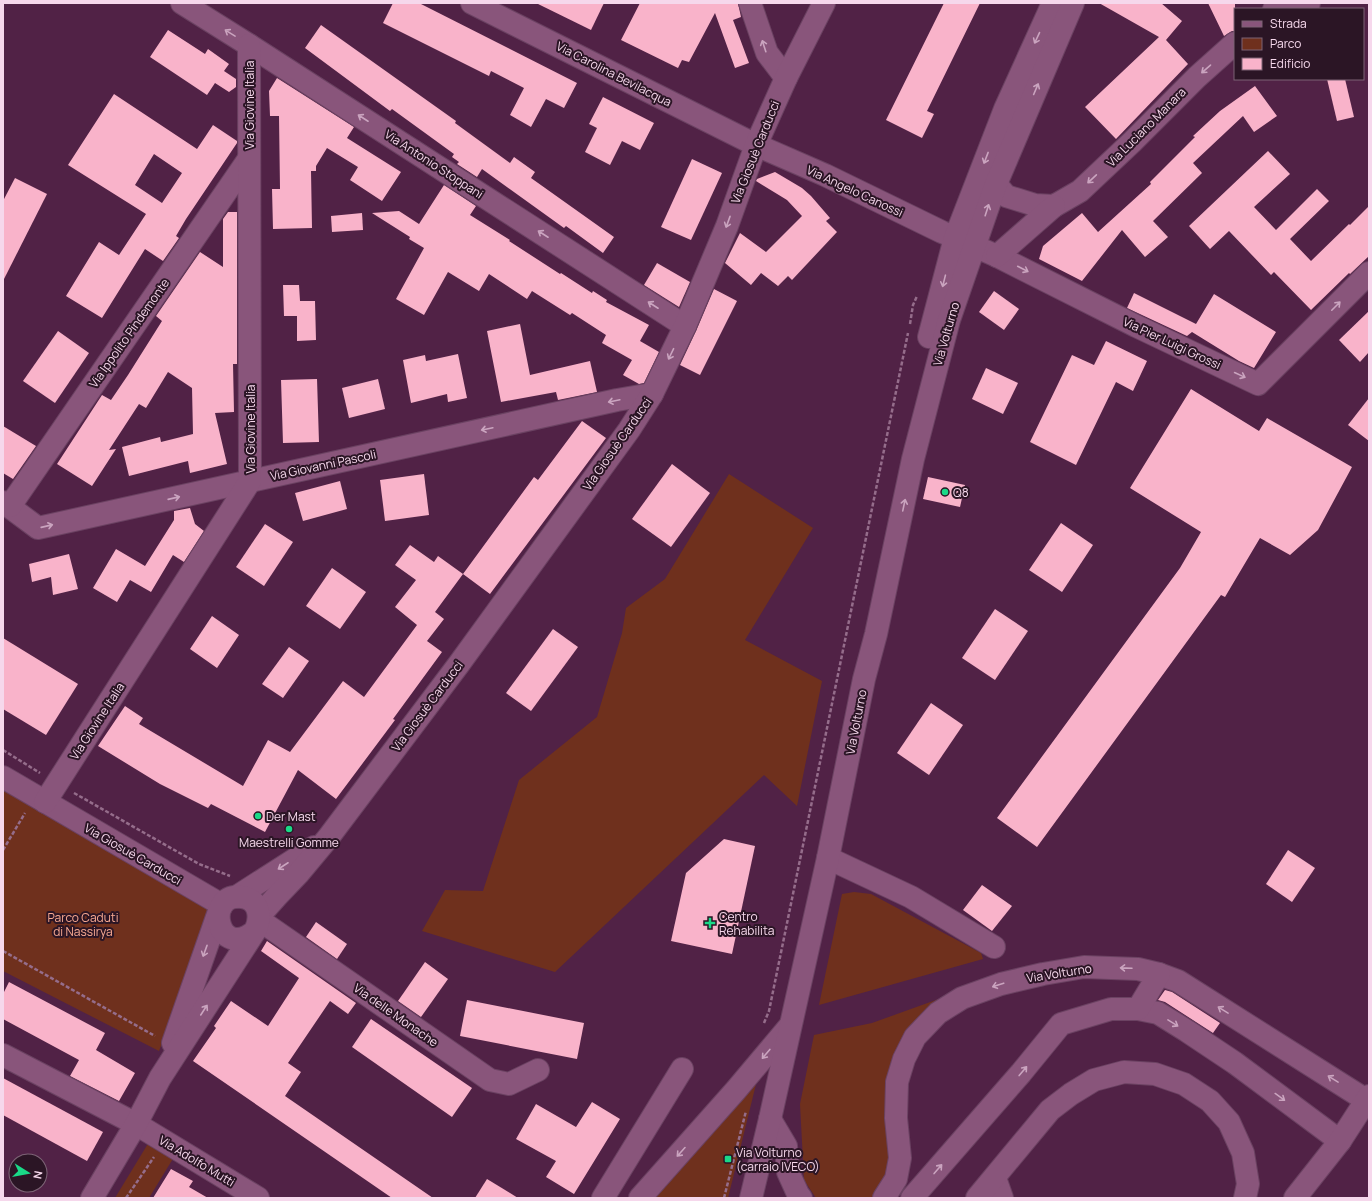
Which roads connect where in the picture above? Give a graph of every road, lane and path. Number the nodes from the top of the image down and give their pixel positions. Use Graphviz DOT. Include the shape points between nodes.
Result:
graph roads {
  1 [pos="182,3"];
  2 [pos="472,3"];
  3 [pos="750,3"];
  4 [pos="824,3"];
  5 [pos="1053,3"];
  6 [pos="1073,3"];
  7 [pos="1309,3"];
  8 [pos="1275,8"];
  9 [pos="1234,44"];
  10 [pos="249,45"];
  11 [pos="786,78"];
  12 [pos="756,145"];
  13 [pos="248,160"];
  14 [pos="996,184"];
  15 [pos="1054,206"];
  16 [pos="955,238"];
  17 [pos="975,247"];
  18 [pos="997,256"];
  19 [pos="1367,280"];
  20 [pos="919,290"];
  21 [pos="685,326"];
  22 [pos="652,394"];
  23 [pos="250,481"];
  24 [pos="6,504"];
  25 [pos="864,679"];
  26 [pos="3,750"];
  27 [pos="46,776"];
  28 [pos="3,777"];
  29 [pos="70,790"];
  30 [pos="36,805"];
  31 [pos="328,838"];
  32 [pos="3,850"];
  33 [pos="828,858"];
  34 [pos="227,898"];
  35 [pos="258,923"];
  36 [pos="994,947"];
  37 [pos="3,951"];
  38 [pos="1160,974"];
  39 [pos="1138,1009"];
  40 [pos="791,1024"];
  41 [pos="762,1029"];
  42 [pos="155,1036"];
  43 [pos="3,1055"];
  44 [pos="682,1069"];
  45 [pos="538,1070"];
  46 [pos="160,1078"];
  47 [pos="736,1090"];
  48 [pos="1367,1098"];
  49 [pos="770,1118"];
  50 [pos="136,1124"];
  51 [pos="1340,1141"];
  52 [pos="157,1152"];
  53 [pos="995,1178"];
  54 [pos="92,1198"];
  55 [pos="126,1198"];
  56 [pos="258,1198"];
  57 [pos="603,1198"];
  58 [pos="640,1198"];
  59 [pos="724,1198"];
  60 [pos="751,1198"];
  61 [pos="801,1198"];
  62 [pos="884,1198"];
  63 [pos="912,1198"];
  64 [pos="977,1198"];
  65 [pos="1002,1198"];
  66 [pos="1245,1198"];
  67 [pos="1296,1198"];
  10 -- 1 [label="street, Via Antonio Stoppani, one-way"];
  2 -- 12 [label="street, Via Carolina Bevilacqua"];
  11 -- 3 [label="street, one-way" via="766,53"];
  4 -- 11 [label="street, Via Giosuè Carducci"];
  5 -- 16 [label="street, Via Volturno, one-way" via="1005,109"];
  14 -- 6 [label="street, Via Volturno, one-way"];
  7 -- 8 [label="street"];
  9 -- 15 [label="street, Via Luciano Manara, one-way" via="1080,190"];
  10 -- 13 [label="street, Via Giovine Italia"];
  21 -- 10 [label="street, Via Antonio Stoppani, one-way"];
  11 -- 12 [label="street, Via Giosuè Carducci"];
  12 -- 16 [label="street, Via Angelo Canossi" via="825,175"];
  12 -- 21 [label="street, Via Giosuè Carducci, one-way" via="727,226"];
  13 -- 23 [label="street, Via Giovine Italia"];
  13 -- 24 [label="street, Via Ippolito Pindemonte"];
  14 -- 15 [label="street" via="1006,196 1035,205"];
  17 -- 14 [label="street, Via Volturno, one-way"];
  15 -- 18 [label="street, Via Luciano Manara"];
  16 -- 17 [label="street, Via Pier Luigi Grossi"];
  16 -- 25 [label="street, Via Volturno, one-way" via="899,459 863,634"];
  17 -- 18 [label="street, Via Pier Luigi Grossi"];
  25 -- 17 [label="street, Via Volturno, one-way" via="913,459 949,320"];
  18 -- 19 [label="street, Via Pier Luigi Grossi, one-way" via="1258,384"];
  20 -- 41 [label="path" via="769,1012"];
  21 -- 22 [label="street, Via Giosuè Carducci, one-way"];
  22 -- 23 [label="street, Via Giovanni Pascoli, one-way"];
  22 -- 31 [label="street, Via Giosuè Carducci" via="629,430 459,664"];
  24 -- 23 [label="street, Via Giovanni Pascoli, one-way" via="38,528"];
  23 -- 30 [label="street, Via Giovine Italia"];
  25 -- 33 [label="street, Via Volturno"];
  26 -- 27 [label="path"];
  28 -- 30 [label="street, Via Giosuè Carducci"];
  29 -- 34 [label="path" via="199,864"];
  30 -- 32 [label="path"];
  30 -- 34 [label="street, Via Giosuè Carducci"];
  31 -- 34 [label="street, Via Giosuè Carducci, one-way"];
  31 -- 35 [label="street, Via Giosuè Carducci" via="277,896"];
  33 -- 36 [label="street" via="911,897"];
  33 -- 40 [label="street, Via Volturno"];
  34 -- 35 [label="street, Via Giosuè Carducci" via="243,897 252,901 257,907"];
  34 -- 35 [label="street, Via Giosuè Carducci" via="218,921 226,934 241,939 248,937"];
  34 -- 46 [label="street, Via Giosuè Carducci, one-way"];
  35 -- 45 [label="street, Via delle Monache" via="268,926 490,1080 509,1084"];
  46 -- 35 [label="street, Via Giosuè Carducci, one-way"];
  37 -- 42 [label="path"];
  38 -- 39 [label="street"];
  48 -- 38 [label="street, Via Volturno, one-way" via="1178,981"];
  38 -- 62 [label="street, Via Volturno, one-way" via="1138,969 1084,967 1043,974 1001,984 962,998 938,1013 914,1037 897,1082 896,1118 900,1158 896,1179"];
  39 -- 51 [label="street, one-way" via="1158,1013 1187,1031 1235,1063"];
  63 -- 39 [label="street, one-way" via="1061,1024 1111,1009"];
  40 -- 47 [label="street, one-way"];
  40 -- 49 [label="street, Via Volturno"];
  43 -- 50 [label="street, Via Adolfo Mutti"];
  44 -- 57 [label="street"];
  46 -- 50 [label="street, Via Giosuè Carducci"];
  47 -- 58 [label="street, one-way"];
  47 -- 59 [label="path" via="747,1107"];
  48 -- 51 [label="street"];
  49 -- 60 [label="street, Via Volturno"];
  49 -- 61 [label="street" via="786,1146 788,1172"];
  50 -- 54 [label="street, Via Giosuè Carducci"];
  50 -- 56 [label="street, Via Adolfo Mutti"];
  51 -- 67 [label="street"];
  52 -- 55 [label="path"];
  53 -- 64 [label="street"];
  53 -- 65 [label="street"];
  53 -- 66 [label="street" via="1050,1110 1071,1094 1094,1080 1124,1072 1155,1074 1184,1084 1203,1096 1229,1122 1243,1153 1248,1184"];
}
